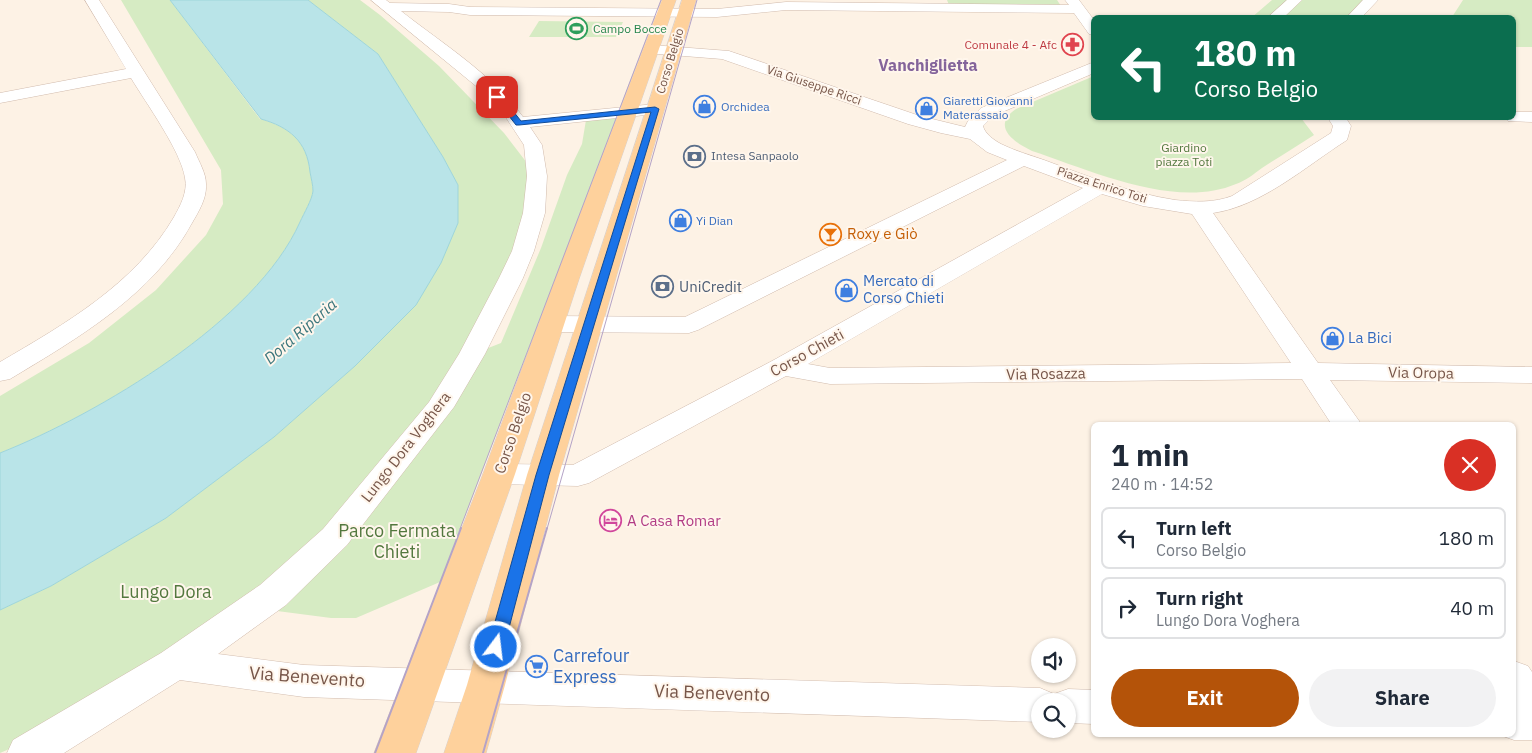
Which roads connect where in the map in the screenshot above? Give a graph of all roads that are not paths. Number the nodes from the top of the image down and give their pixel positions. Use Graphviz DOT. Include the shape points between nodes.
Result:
graph roads {
  1 [pos="92,0"];
  2 [pos="1295,0"];
  3 [pos="1371,0"];
  4 [pos="382,3"];
  5 [pos="1075,4"];
  6 [pos="677,7"];
  7 [pos="470,11"];
  8 [pos="1278,15"];
  9 [pos="1355,15"];
  10 [pos="425,25"];
  11 [pos="1091,27"];
  12 [pos="662,50"];
  13 [pos="1091,67"];
  14 [pos="136,72"];
  15 [pos="0,98"];
  16 [pos="655,109"];
  17 [pos="628,112"];
  18 [pos="1516,117"];
  19 [pos="1532,117"];
  20 [pos="1338,120"];
  21 [pos="519,123"];
  22 [pos="976,134"];
  23 [pos="1024,159"];
  24 [pos="1101,186"];
  25 [pos="1199,208"];
  26 [pos="551,324"];
  27 [pos="589,324"];
  28 [pos="782,367"];
  29 [pos="1311,371"];
  30 [pos="0,373"];
  31 [pos="1532,375"];
  32 [pos="1344,422"];
  33 [pos="499,474"];
  34 [pos="543,475"];
  35 [pos="174,664"];
  36 [pos="1516,680"];
  37 [pos="420,684"];
  38 [pos="486,685"];
  39 [pos="1532,704"];
  40 [pos="1031,705"];
  41 [pos="1076,706"];
  42 [pos="1091,707"];
  43 [pos="1516,722"];
  44 [pos="1532,723"];
  45 [pos="28,753"];
  46 [pos="395,753"];
  47 [pos="465,753"];
  1 -- 14 [label="street"];
  2 -- 8 [label="street"];
  3 -- 9 [label="street"];
  4 -- 7 [label="street"];
  4 -- 10 [label="street, Lungo Dora Voghera"];
  5 -- 6 [label="street, Corso Belgio" via="786,6 717,13"];
  5 -- 11 [label="street"];
  6 -- 7 [label="street"];
  6 -- 12 [label="main road, Corso Belgio"];
  7 -- 10 [label="street"];
  10 -- 21 [label="street, Lungo Dora Voghera" via="488,86"];
  12 -- 16 [label="main road, Corso Belgio"];
  12 -- 17 [label="main road, Corso Belgio"];
  12 -- 22 [label="street, Via Giuseppe Ricci" via="724,54 914,120"];
  13 -- 22 [label="street" via="986,112 974,125"];
  14 -- 15 [label="street"];
  14 -- 30 [label="street" via="185,152 196,185 192,202 168,246 121,293 46,346"];
  16 -- 17 [label="street, Corso Belgio"];
  16 -- 27 [label="main road, Corso Belgio"];
  17 -- 21 [label="street, Corso Belgio"];
  17 -- 26 [label="main road, Corso Belgio"];
  18 -- 19 [label="street"];
  20 -- 25 [label="street, Piazza Enrico Toti" via="1342,126 1340,136 1250,195 1224,206"];
  21 -- 35 [label="street, Lungo Dora Voghera" via="533,145 537,176 534,213 511,278 440,407 335,537 273,595"];
  22 -- 23 [label="street, Piazza Enrico Toti" via="994,148"];
  23 -- 24 [label="street, Piazza Enrico Toti"];
  23 -- 27 [label="street" via="689,325"];
  24 -- 25 [label="street, Piazza Enrico Toti" via="1174,206"];
  24 -- 28 [label="street, Corso Chieti"];
  25 -- 29 [label="street"];
  26 -- 27 [label="street"];
  26 -- 33 [label="main road, Corso Belgio"];
  27 -- 34 [label="main road, Corso Belgio"];
  28 -- 29 [label="street, Via Rosazza" via="830,376"];
  28 -- 34 [label="street, Corso Chieti" via="578,476"];
  29 -- 31 [label="street, Via Oropa"];
  29 -- 32 [label="street"];
  33 -- 34 [label="street, Corso Chieti"];
  33 -- 37 [label="main road, Corso Belgio"];
  34 -- 38 [label="main road, Corso Belgio"];
  35 -- 37 [label="street, Via Benevento" via="304,680"];
  35 -- 45 [label="street, Lungo Dora Voghera"];
  36 -- 39 [label="street"];
  37 -- 38 [label="street, Via Benevento"];
  37 -- 46 [label="main road, Corso Belgio"];
  38 -- 40 [label="street, Via Benevento"];
  38 -- 47 [label="main road, Corso Belgio"];
  41 -- 42 [label="street"];
  43 -- 44 [label="street"];
}
